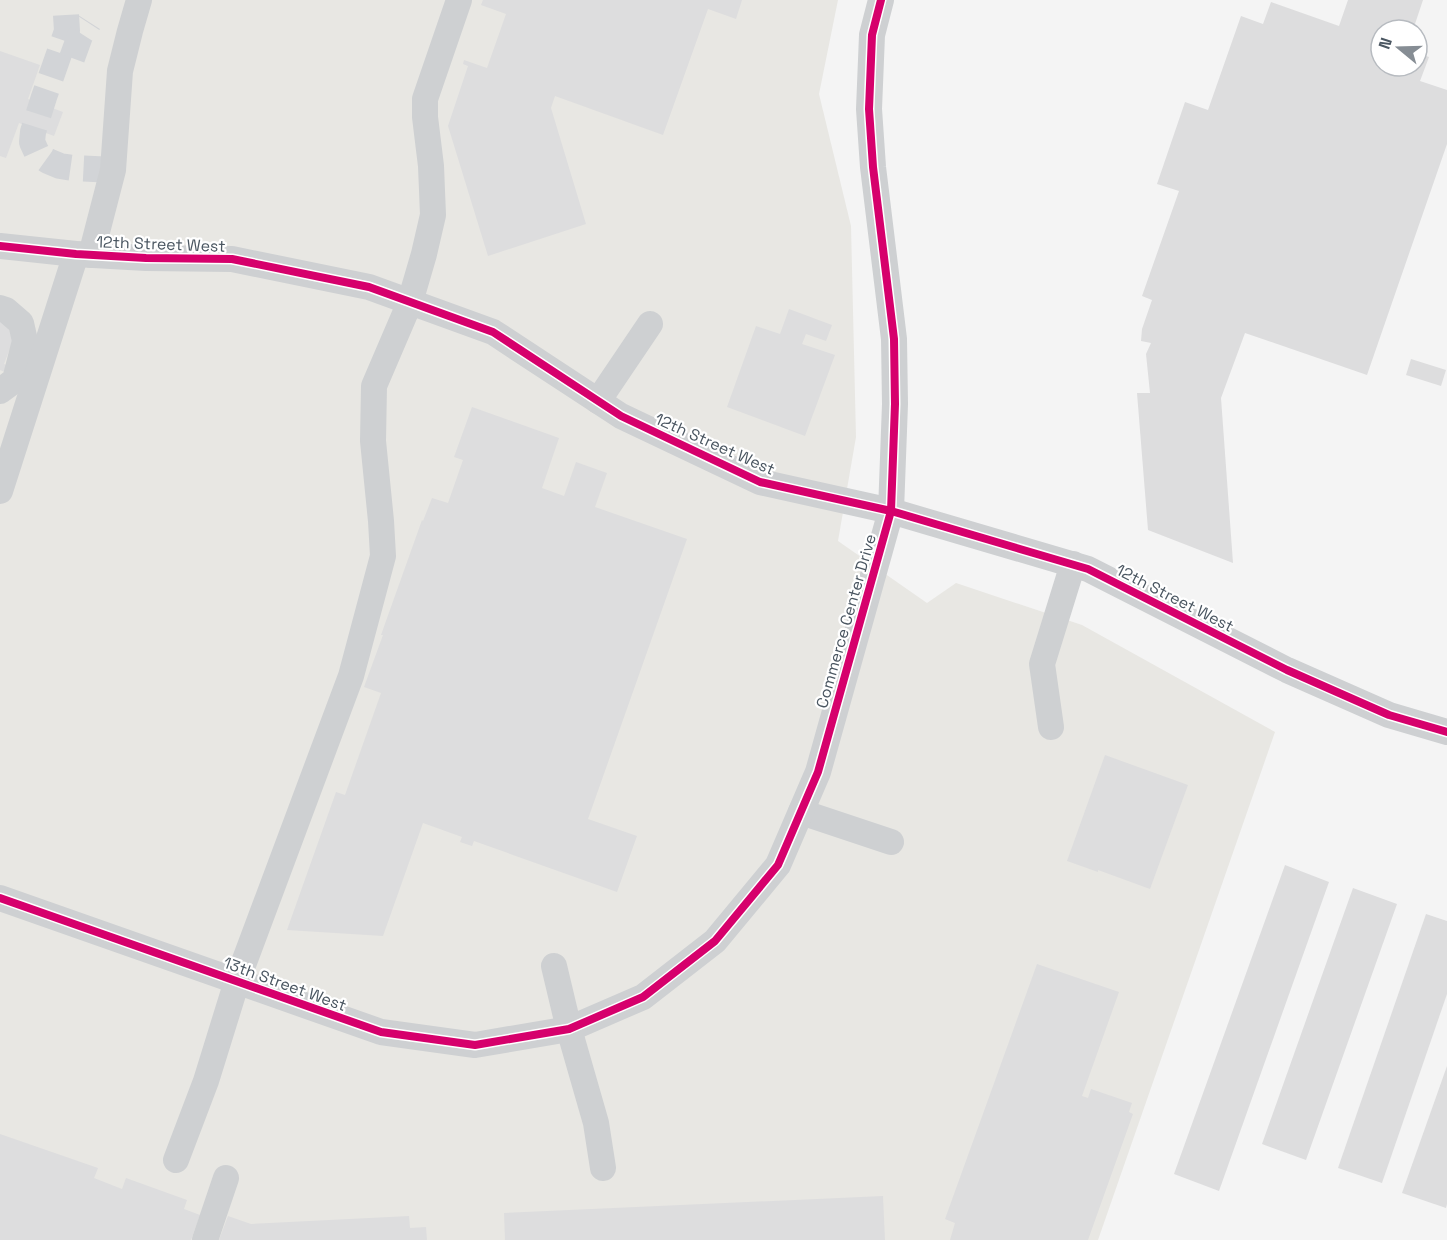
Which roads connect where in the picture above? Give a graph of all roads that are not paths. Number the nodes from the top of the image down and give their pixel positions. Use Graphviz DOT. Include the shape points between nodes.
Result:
graph roads {
  1 [pos="139,0"];
  2 [pos="459,0"];
  3 [pos="881,0"];
  4 [pos="0,246"];
  5 [pos="84,254"];
  6 [pos="410,302"];
  7 [pos="0,308"];
  8 [pos="650,324"];
  9 [pos="0,391"];
  10 [pos="598,401"];
  11 [pos="0,491"];
  12 [pos="891,511"];
  13 [pos="1072,564"];
  14 [pos="1051,727"];
  15 [pos="1447,732"];
  16 [pos="801,812"];
  17 [pos="891,842"];
  18 [pos="0,898"];
  19 [pos="554,966"];
  20 [pos="237,981"];
  21 [pos="569,1029"];
  22 [pos="176,1160"];
  23 [pos="603,1168"];
  24 [pos="226,1178"];
  25 [pos="205,1240"];
  1 -- 5 [label="street" via="120,71 113,170"];
  2 -- 6 [label="street" via="425,99 434,215"];
  3 -- 12 [label="street, Commerce Center Drive" via="872,35 869,109 894,339 896,404"];
  4 -- 5 [label="street, 12th Street West"];
  5 -- 6 [label="street, 12th Street West" via="232,259 369,287"];
  5 -- 11 [label="street"];
  6 -- 10 [label="street, 12th Street West" via="493,332"];
  6 -- 20 [label="street" via="374,386 373,441 383,556 351,676"];
  7 -- 9 [label="street" via="21,323 25,341 15,380"];
  8 -- 10 [label="street"];
  10 -- 12 [label="street, 12th Street West" via="621,416 759,482"];
  12 -- 13 [label="street, 12th Street West"];
  12 -- 16 [label="street, Commerce Center Drive" via="818,772"];
  13 -- 14 [label="street" via="1042,664"];
  13 -- 15 [label="street, 12th Street West" via="1088,568 1287,670 1389,715"];
  16 -- 17 [label="street"];
  16 -- 21 [label="street, Commerce Center Drive" via="778,865 715,941 643,997"];
  18 -- 20 [label="street, 13th Street West"];
  19 -- 21 [label="street"];
  20 -- 21 [label="street, 13th Street West" via="381,1032 475,1045"];
  20 -- 22 [label="street"];
  21 -- 23 [label="street" via="596,1123"];
  24 -- 25 [label="street"];
}
